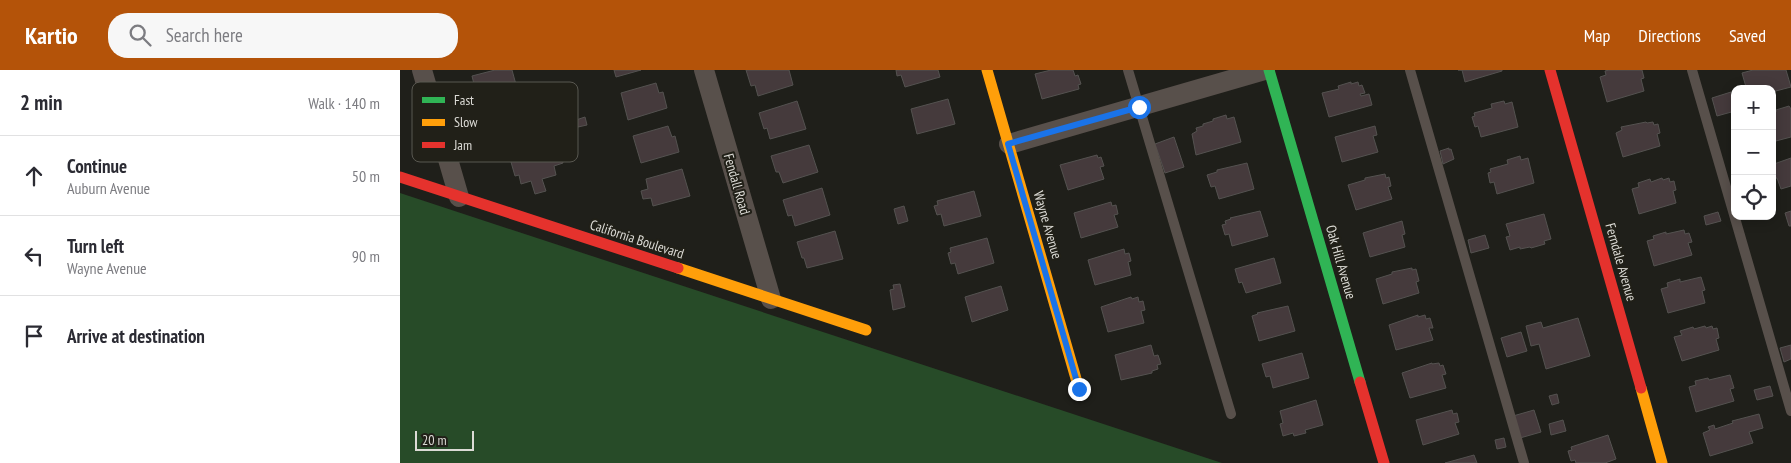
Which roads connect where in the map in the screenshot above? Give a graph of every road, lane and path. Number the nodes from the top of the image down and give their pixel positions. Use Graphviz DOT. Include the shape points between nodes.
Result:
graph roads {
  1 [pos="422,70"];
  2 [pos="704,70"];
  3 [pos="987,70"];
  4 [pos="1128,70"];
  5 [pos="1265,70"];
  6 [pos="1269,70"];
  7 [pos="1410,70"];
  8 [pos="1550,70"];
  9 [pos="1692,70"];
  10 [pos="426,82"];
  11 [pos="1139,107"];
  12 [pos="1008,144"];
  13 [pos="449,162"];
  14 [pos="400,177"];
  15 [pos="459,196"];
  16 [pos="771,299"];
  17 [pos="866,330"];
  18 [pos="1079,389"];
  19 [pos="1791,411"];
  20 [pos="1231,414"];
  21 [pos="1384,463"];
  22 [pos="1524,463"];
  23 [pos="1662,463"];
  1 -- 10 [label="street"];
  2 -- 16 [label="street, Fendall Road"];
  3 -- 12 [label="street, Wayne Avenue"];
  4 -- 11 [label="lane"];
  5 -- 11 [label="street"];
  6 -- 21 [label="street, Oak Hill Avenue"];
  7 -- 22 [label="lane"];
  8 -- 23 [label="street, Ferndale Avenue"];
  9 -- 19 [label="lane"];
  11 -- 12 [label="street"];
  11 -- 20 [label="lane"];
  12 -- 18 [label="street, Wayne Avenue"];
  13 -- 15 [label="street"];
  14 -- 15 [label="street, California Boulevard"];
  15 -- 16 [label="street, California Boulevard"];
  16 -- 17 [label="street, California Boulevard"];
}
